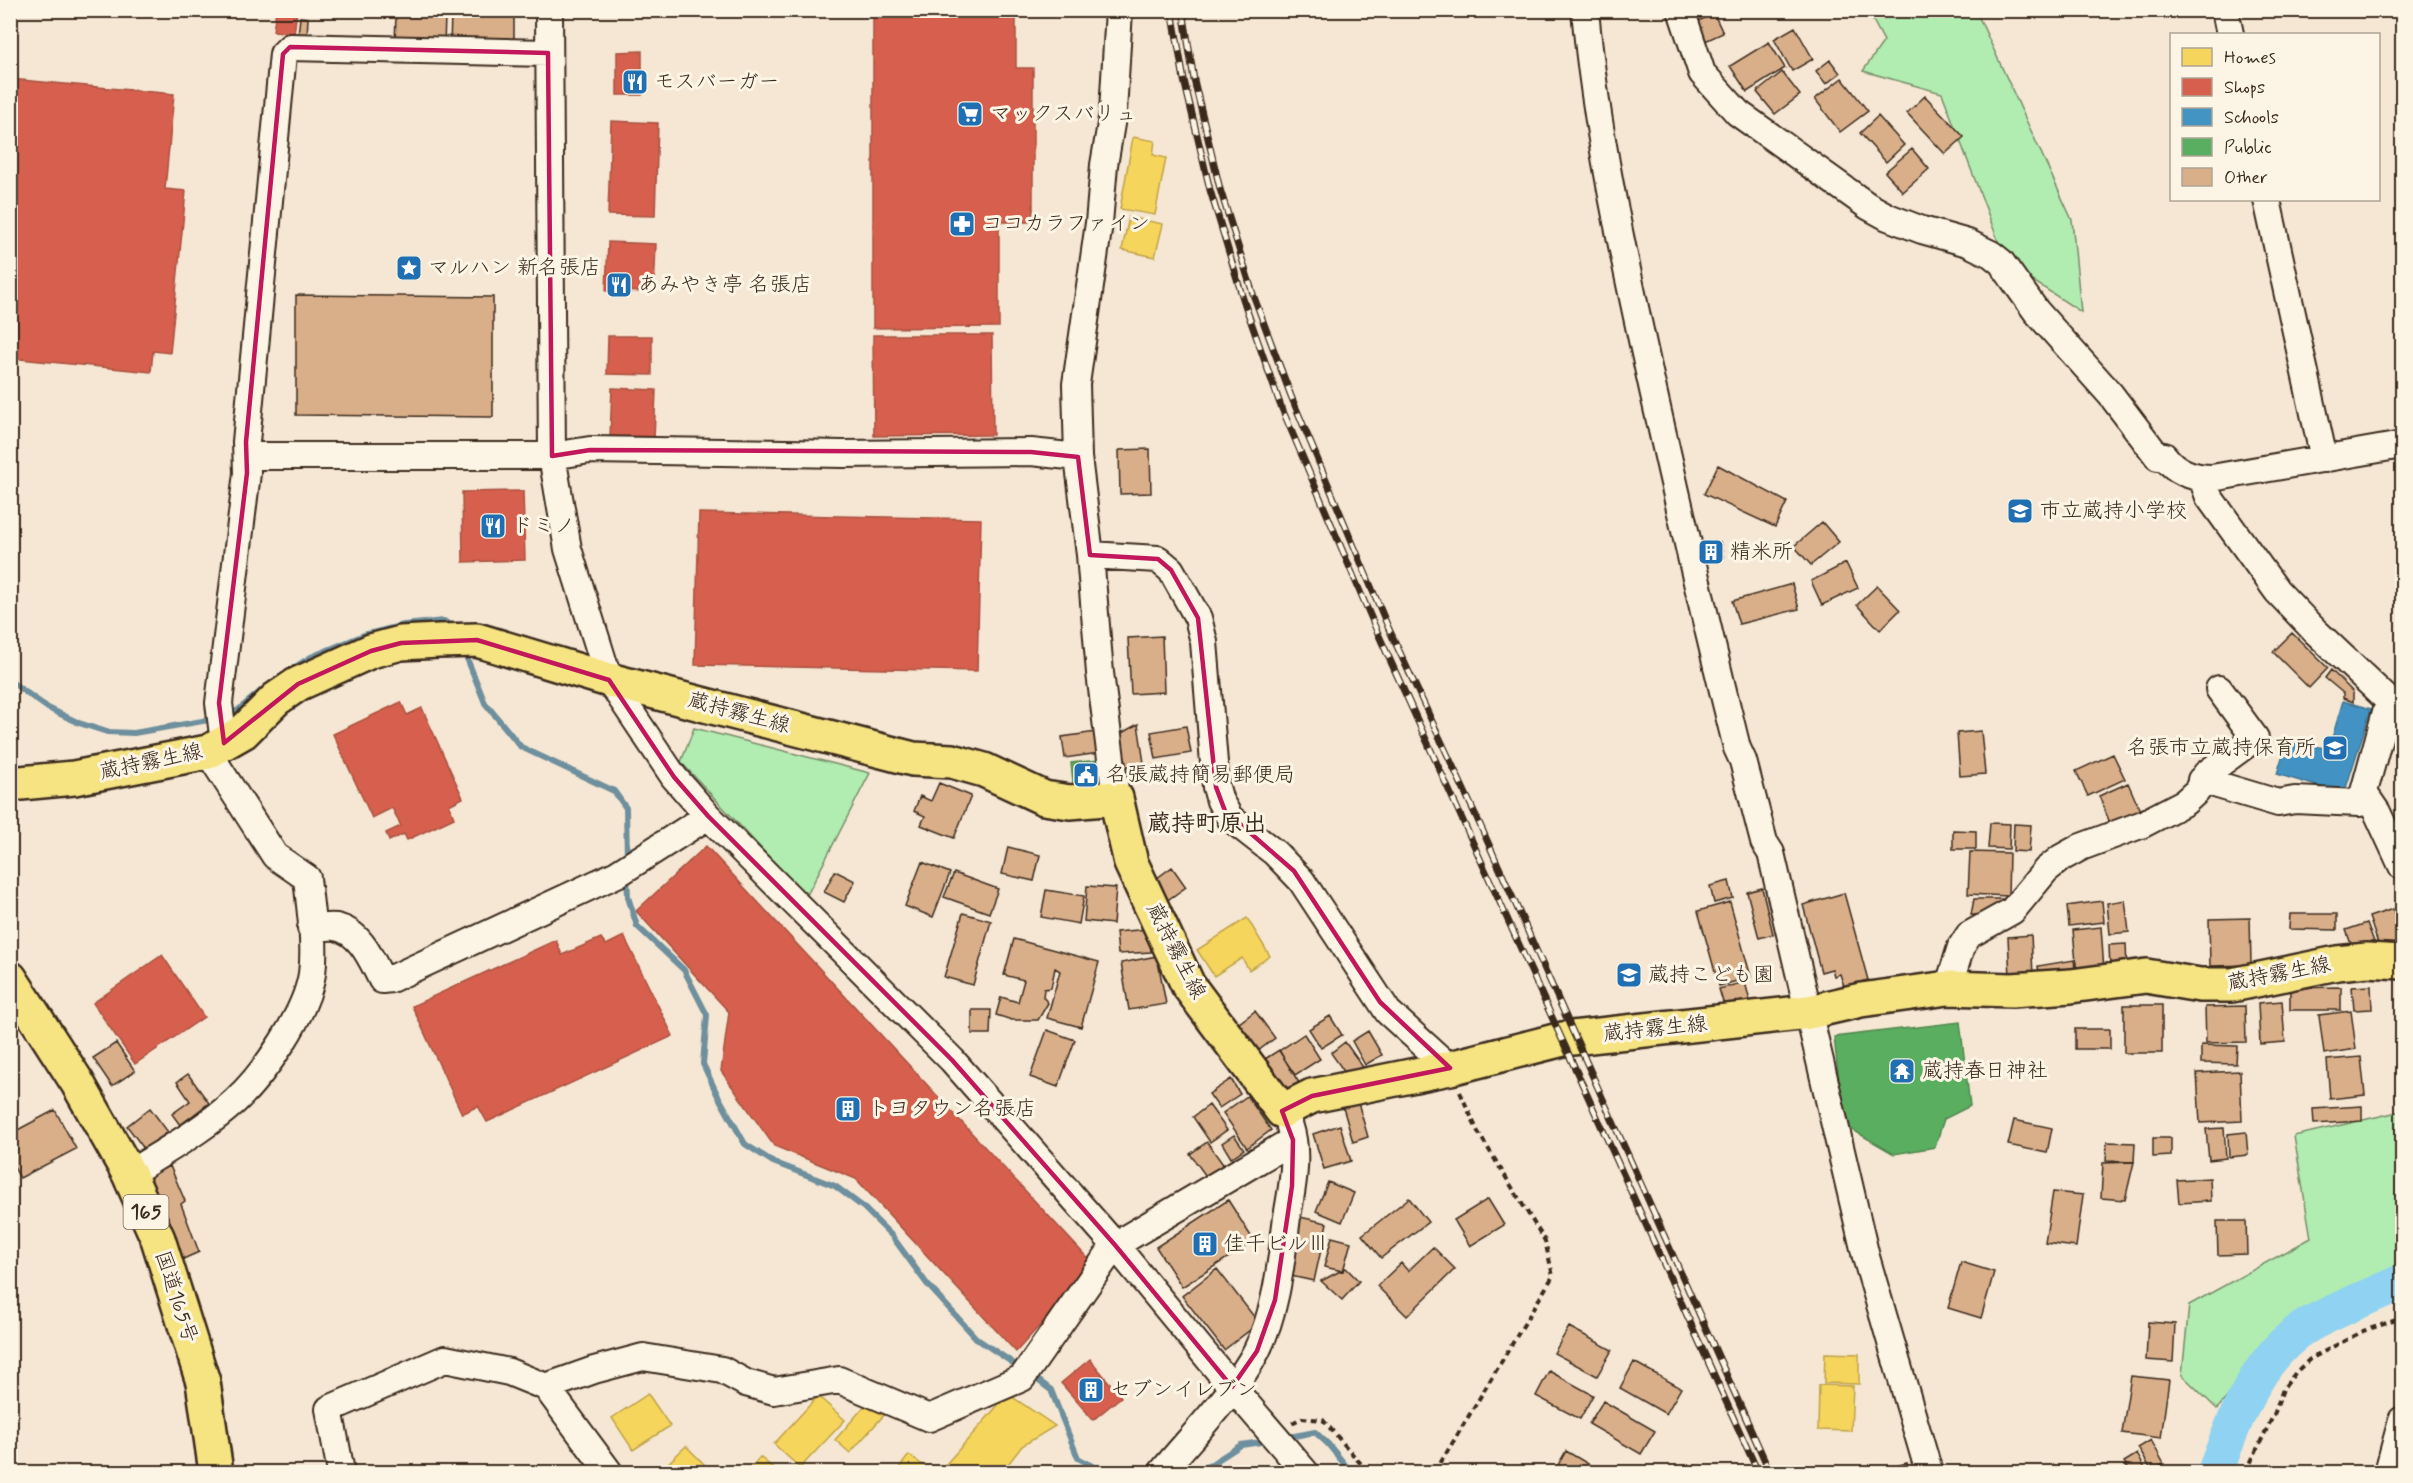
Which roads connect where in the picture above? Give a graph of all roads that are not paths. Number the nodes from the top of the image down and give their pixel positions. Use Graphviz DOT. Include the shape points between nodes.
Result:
graph roads {
  1 [pos="549,10"];
  2 [pos="1119,10"];
  3 [pos="1585,10"];
  4 [pos="1681,10"];
  5 [pos="2225,10"];
  6 [pos="2230,33"];
  7 [pos="548,53"];
  8 [pos="2267,201"];
  9 [pos="2403,444"];
  10 [pos="248,456"];
  11 [pos="552,456"];
  12 [pos="1078,458"];
  13 [pos="2324,459"];
  14 [pos="2202,478"];
  15 [pos="1090,555"];
  16 [pos="609,680"];
  17 [pos="2219,689"];
  18 [pos="216,748"];
  19 [pos="2201,780"];
  20 [pos="10,784"];
  21 [pos="2364,793"];
  22 [pos="1116,798"];
  23 [pos="708,816"];
  24 [pos="2403,866"];
  25 [pos="311,928"];
  26 [pos="2403,962"];
  27 [pos="10,978"];
  28 [pos="1948,988"];
  29 [pos="1809,1012"];
  30 [pos="1450,1068"];
  31 [pos="1288,1126"];
  32 [pos="129,1174"];
  33 [pos="1115,1245"];
  34 [pos="546,1387"];
  35 [pos="1232,1388"];
  36 [pos="2403,1420"];
  37 [pos="1301,1467"];
  38 [pos="216,1473"];
  39 [pos="341,1473"];
  40 [pos="609,1473"];
  41 [pos="1162,1473"];
  42 [pos="1929,1473"];
  43 [pos="2388,1473"];
  1 -- 7 [label="street"];
  2 -- 12 [label="street" via="1113,111 1076,384"];
  3 -- 29 [label="street" via="1594,88 1627,271 1690,555 1737,748 1764,842 1771,853"];
  4 -- 14 [label="street" via="1702,73 1738,113 1868,206 1922,231 1968,243 1991,254 2111,395 2158,457 2164,456 2172,467"];
  5 -- 6 [label="street"];
  7 -- 10 [label="street" via="290,47 283,54 246,442"];
  7 -- 11 [label="street"];
  8 -- 13 [label="street"];
  9 -- 13 [label="street"];
  10 -- 11 [label="street"];
  10 -- 18 [label="street"];
  11 -- 12 [label="street" via="590,450 1031,452"];
  11 -- 16 [label="street" via="568,549"];
  12 -- 15 [label="street"];
  13 -- 14 [label="street"];
  14 -- 21 [label="street" via="2209,497 2277,591 2389,701"];
  15 -- 22 [label="street"];
  15 -- 30 [label="street" via="1158,559 1171,570 1201,626 1216,787 1225,811 1294,871 1388,1012"];
  16 -- 18 [label="main road, 蔵持霧生線" via="477,640 401,643 371,651 298,684 276,699 243,732"];
  16 -- 22 [label="main road, 蔵持霧生線" via="913,759 952,761 984,770 1044,798 1070,802"];
  16 -- 23 [label="street" via="674,777"];
  17 -- 19 [label="street" via="2255,738"];
  18 -- 20 [label="main road, 蔵持霧生線" via="74,778"];
  18 -- 25 [label="street" via="275,856 307,878"];
  19 -- 21 [label="street" via="2278,803 2359,803"];
  19 -- 28 [label="street" via="2198,790 2185,802 2081,847 2046,870 2012,911 1968,935"];
  21 -- 24 [label="street" via="2378,812"];
  22 -- 31 [label="main road, 蔵持霧生線" via="1131,863 1188,985"];
  23 -- 25 [label="street" via="617,874 391,979 382,981 360,942 350,933 336,927"];
  23 -- 33 [label="street" via="952,1060"];
  25 -- 32 [label="street" via="312,971 303,1006 255,1078 215,1117"];
  26 -- 28 [label="main road, 蔵持霧生線" via="2337,963 2232,985 2200,985 2146,976 2012,990"];
  27 -- 32 [label="main road, 国道165号 / 165" via="77,1082"];
  28 -- 29 [label="main road, 蔵持霧生線"];
  29 -- 30 [label="main road, 蔵持霧生線" via="1563,1039"];
  29 -- 42 [label="street" via="1866,1257"];
  30 -- 31 [label="main road, 蔵持霧生線" via="1312,1096"];
  31 -- 33 [label="street"];
  31 -- 35 [label="street" via="1292,1186 1275,1300 1257,1351"];
  32 -- 38 [label="main road, 国道165号 / 165" via="158,1239 203,1382"];
  33 -- 34 [label="street" via="1028,1369 929,1418 839,1380 774,1391 746,1383 722,1370 643,1358"];
  33 -- 35 [label="street"];
  34 -- 39 [label="street" via="509,1372 445,1359 329,1409"];
  34 -- 40 [label="street"];
  35 -- 37 [label="street"];
  35 -- 41 [label="street"];
  36 -- 43 [label="street"];
}
